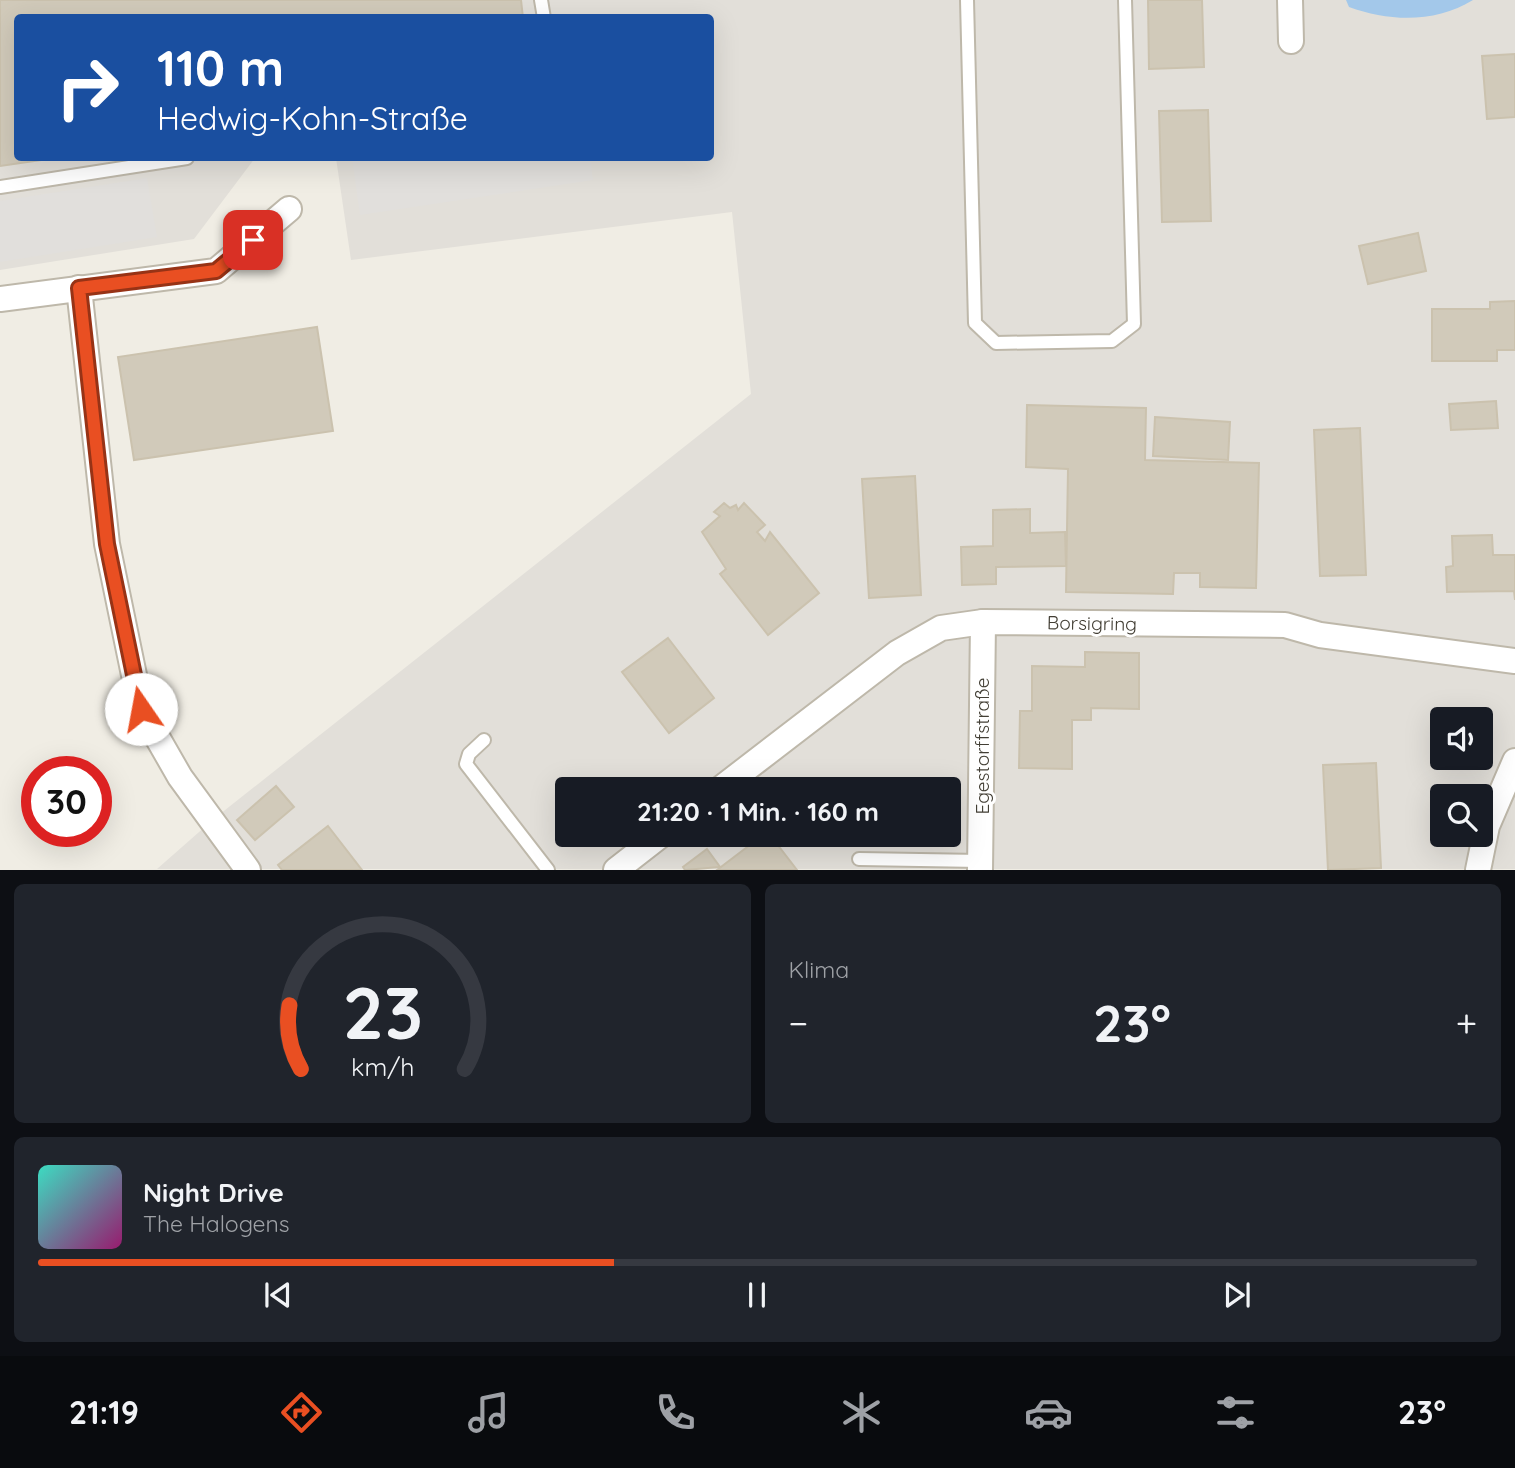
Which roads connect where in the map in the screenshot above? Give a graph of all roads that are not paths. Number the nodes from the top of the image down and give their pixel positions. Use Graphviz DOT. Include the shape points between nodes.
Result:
graph roads {
  1 [pos="967,0"];
  2 [pos="1125,0"];
  3 [pos="1290,0"];
  4 [pos="1291,41"];
  5 [pos="168,161"];
  6 [pos="0,187"];
  7 [pos="289,209"];
  8 [pos="79,288"];
  9 [pos="0,299"];
  10 [pos="983,622"];
  11 [pos="1515,661"];
  12 [pos="484,740"];
  13 [pos="1515,761"];
  14 [pos="736,777"];
  15 [pos="646,847"];
  16 [pos="859,859"];
  17 [pos="981,865"];
  18 [pos="248,870"];
  19 [pos="548,870"];
  20 [pos="616,870"];
  21 [pos="1478,870"];
  1 -- 2 [label="lane" via="975,323 996,344 1112,341 1134,324"];
  3 -- 4 [label="street"];
  5 -- 6 [label="lane"];
  7 -- 8 [label="street" via="216,271"];
  8 -- 9 [label="street"];
  8 -- 18 [label="street" via="107,544 141,709 180,777"];
  10 -- 11 [label="street, Borsigring" via="1286,625 1320,635"];
  10 -- 14 [label="street, Borsigring" via="941,628 897,653"];
  10 -- 17 [label="street, Egestorffstraße"];
  12 -- 19 [label="lane" via="469,754 466,764"];
  13 -- 21 [label="street" via="1487,826"];
  15 -- 20 [label="street"];
  16 -- 17 [label="lane"];
}
